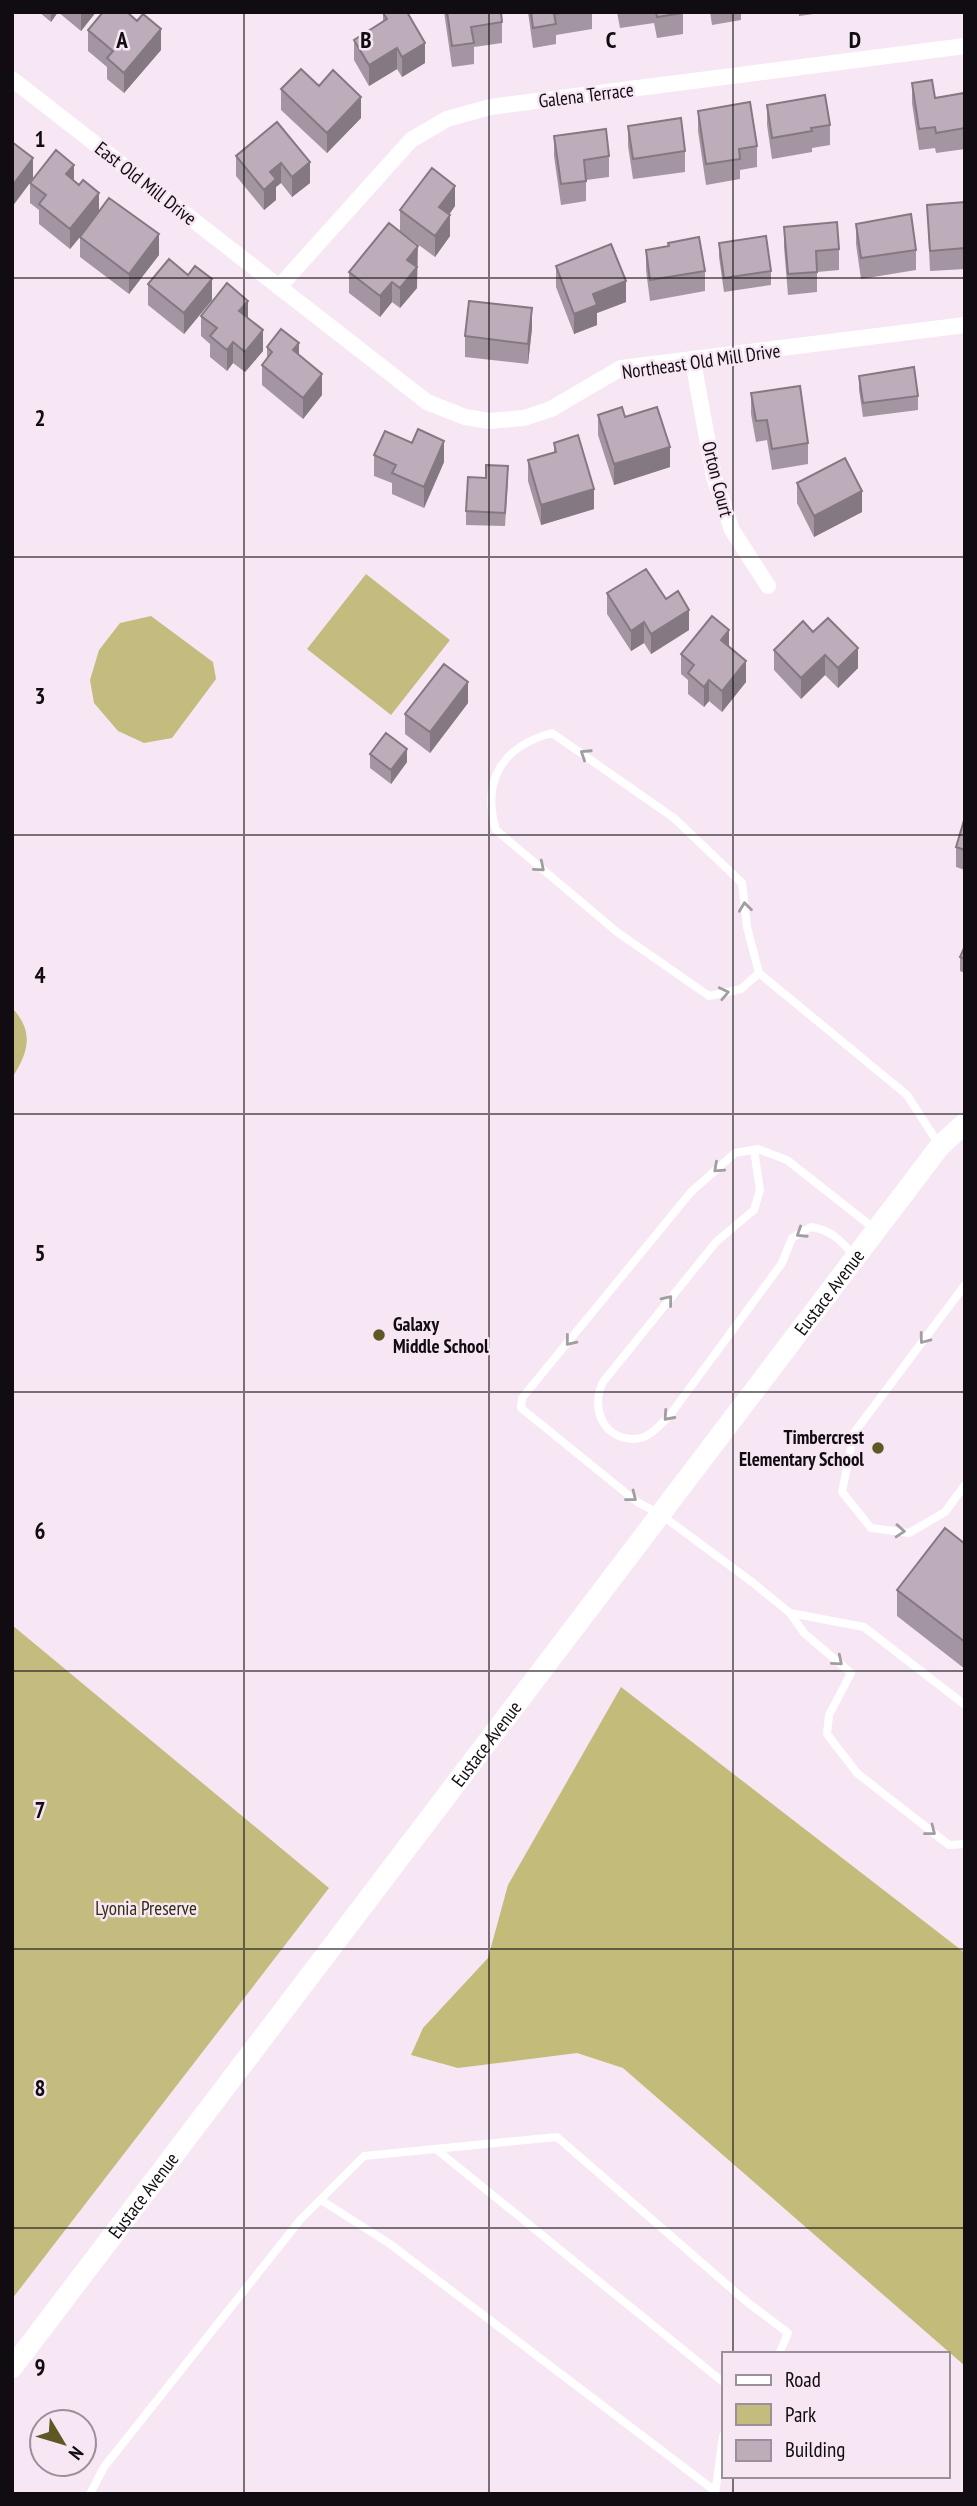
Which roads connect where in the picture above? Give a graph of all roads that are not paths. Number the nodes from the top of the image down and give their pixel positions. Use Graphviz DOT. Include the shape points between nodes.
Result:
graph roads {
  1 [pos="965,46"];
  2 [pos="12,79"];
  3 [pos="279,287"];
  4 [pos="965,325"];
  5 [pos="694,361"];
  6 [pos="768,586"];
  7 [pos="759,973"];
  8 [pos="965,1123"];
  9 [pos="940,1146"];
  10 [pos="754,1150"];
  11 [pos="876,1230"];
  12 [pos="854,1259"];
  13 [pos="965,1285"];
  14 [pos="965,1485"];
  15 [pos="660,1514"];
  16 [pos="790,1614"];
  17 [pos="965,1705"];
  18 [pos="965,1844"];
  19 [pos="436,2149"];
  20 [pos="321,2200"];
  21 [pos="780,2352"];
  22 [pos="12,2368"];
  23 [pos="722,2381"];
  24 [pos="722,2443"];
  25 [pos="715,2492"];
  26 [pos="90,2494"];
  1 -- 3 [label="street, Galena Terrace" via="491,107 447,119 411,140 389,162"];
  2 -- 3 [label="street, East Old Mill Drive"];
  3 -- 5 [label="street, Northeast Old Mill Drive" via="426,402 466,417 490,421 524,418 551,409 621,368"];
  4 -- 5 [label="street, Northeast Old Mill Drive"];
  5 -- 6 [label="street, Orton Court" via="718,491 732,530"];
  7 -- 7 [label="lane, one-way" via="742,883 674,818 552,733 530,739 500,763 489,806 496,830 617,932 709,996 741,989"];
  7 -- 9 [label="lane" via="907,1095"];
  8 -- 9 [label="street, Eustace Avenue"];
  9 -- 11 [label="street, Eustace Avenue"];
  10 -- 11 [label="lane" via="787,1160"];
  12 -- 10 [label="lane, one-way" via="845,1244 823,1229 811,1227 792,1238 782,1263 663,1422 634,1440 604,1424 597,1413 603,1382 716,1242 754,1210 760,1190"];
  10 -- 15 [label="lane, one-way" via="735,1153 691,1192 522,1398 520,1408 526,1414 638,1502"];
  11 -- 12 [label="street, Eustace Avenue"];
  12 -- 15 [label="street, Eustace Avenue"];
  13 -- 14 [label="lane, one-way" via="854,1433 842,1492 871,1528 909,1533 945,1513"];
  15 -- 16 [label="lane"];
  15 -- 22 [label="street, Eustace Avenue"];
  16 -- 17 [label="lane" via="864,1627"];
  16 -- 18 [label="lane, one-way" via="804,1633 851,1673 829,1715 827,1734 857,1773 949,1845"];
  19 -- 20 [label="lane" via="363,2156"];
  19 -- 21 [label="lane" via="558,2137 788,2333"];
  19 -- 23 [label="lane"];
  20 -- 25 [label="lane" via="390,2244"];
  20 -- 26 [label="lane" via="104,2467"];
  24 -- 25 [label="lane"];
}
